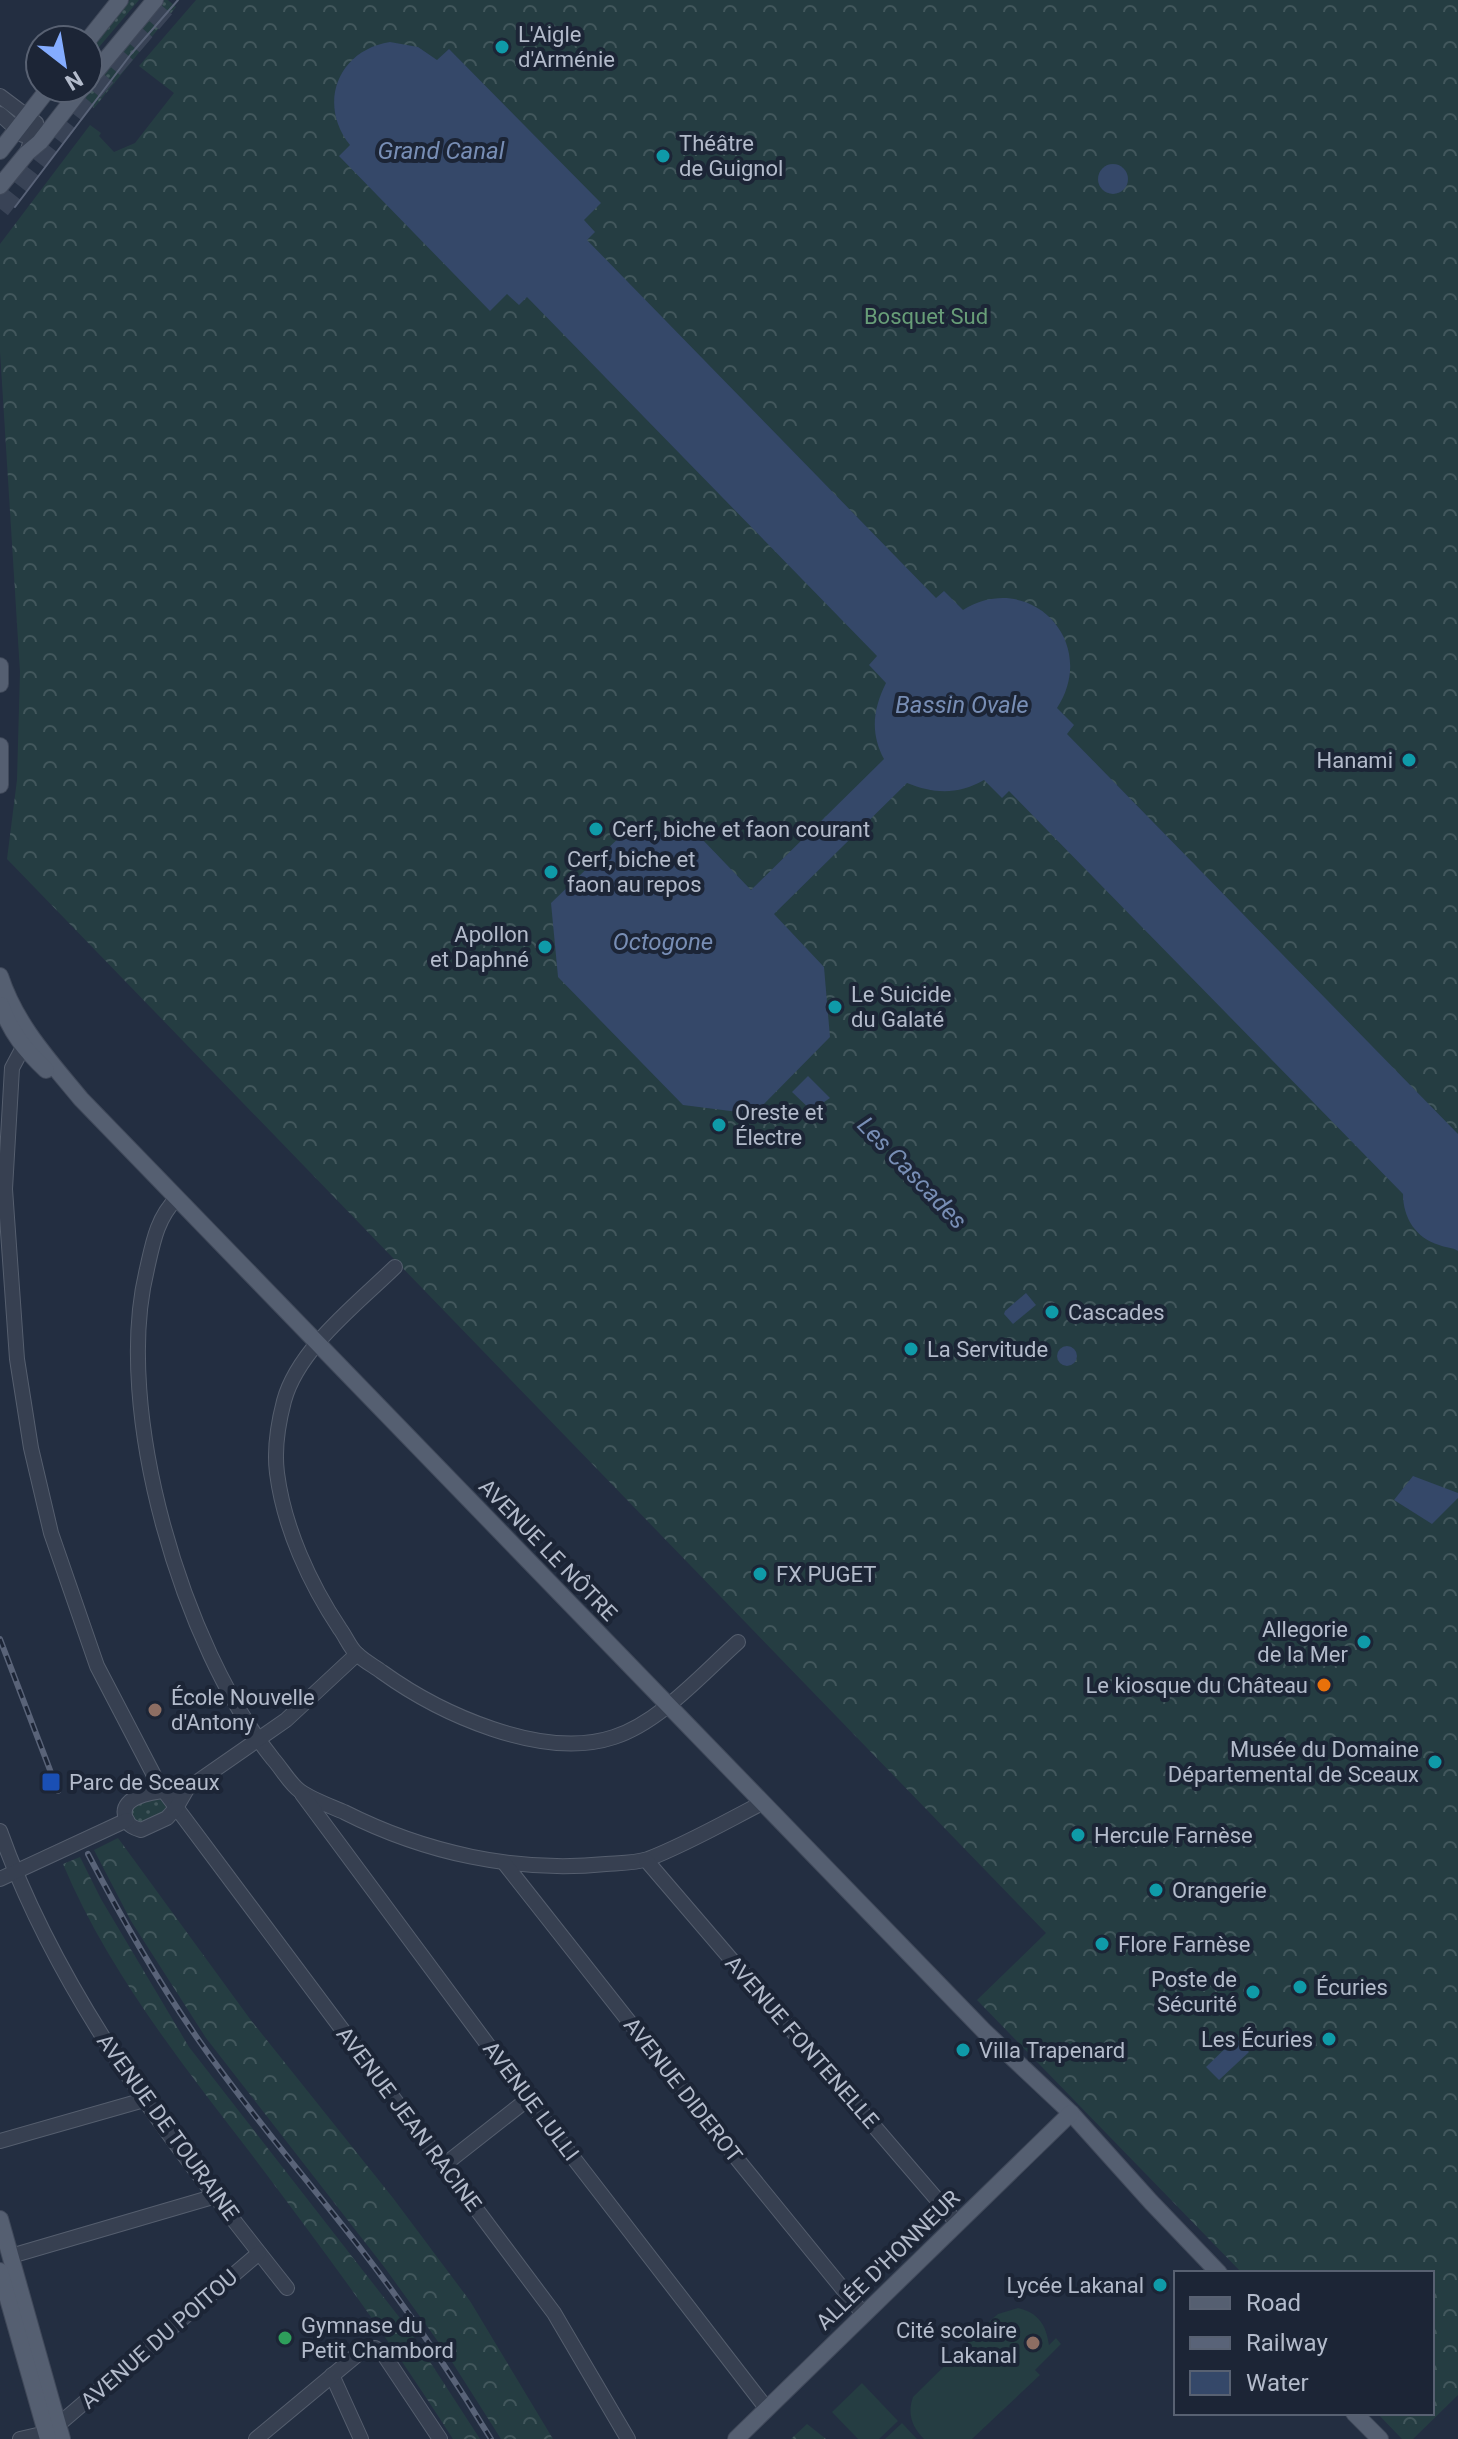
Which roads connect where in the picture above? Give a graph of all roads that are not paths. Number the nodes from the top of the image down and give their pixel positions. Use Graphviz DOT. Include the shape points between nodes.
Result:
graph roads {
  1 [pos="120,0"];
  2 [pos="155,0"];
  3 [pos="101,24"];
  4 [pos="104,62"];
  5 [pos="0,96"];
  6 [pos="37,104"];
  7 [pos="66,104"];
  8 [pos="0,114"];
  9 [pos="28,116"];
  10 [pos="28,141"];
  11 [pos="0,151"];
  12 [pos="0,186"];
  13 [pos="0,666"];
  14 [pos="0,684"];
  15 [pos="0,746"];
  16 [pos="0,785"];
  17 [pos="0,976"];
  18 [pos="0,1002"];
  19 [pos="26,1042"];
  20 [pos="177,1198"];
  21 [pos="395,1267"];
  22 [pos="318,1344"];
  23 [pos="738,1642"];
  24 [pos="357,1654"];
  25 [pos="673,1700"];
  26 [pos="258,1740"];
  27 [pos="187,1789"];
  28 [pos="164,1790"];
  29 [pos="299,1791"];
  30 [pos="762,1803"];
  31 [pos="176,1808"];
  32 [pos="127,1820"];
  33 [pos="0,1831"];
  34 [pos="646,1860"];
  35 [pos="505,1864"];
  36 [pos="15,1874"];
  37 [pos="0,1879"];
  38 [pos="528,2099"];
  39 [pos="144,2100"];
  40 [pos="1068,2116"];
  41 [pos="0,2141"];
  42 [pos="444,2165"];
  43 [pos="216,2196"];
  44 [pos="0,2219"];
  45 [pos="958,2224"];
  46 [pos="259,2253"];
  47 [pos="11,2256"];
  48 [pos="0,2271"];
  49 [pos="1217,2271"];
  50 [pos="287,2288"];
  51 [pos="864,2315"];
  52 [pos="332,2375"];
  53 [pos="767,2409"];
  54 [pos="1356,2415"];
  55 [pos="278,2421"];
  56 [pos="54,2434"];
  57 [pos="20,2439"];
  58 [pos="256,2439"];
  59 [pos="282,2439"];
  60 [pos="361,2439"];
  61 [pos="440,2439"];
  62 [pos="628,2439"];
  63 [pos="736,2439"];
  64 [pos="1380,2439"];
  1 -- 3 [label="main road"];
  2 -- 4 [label="main road"];
  5 -- 9 [label="street"];
  6 -- 9 [label="main road"];
  7 -- 10 [label="main road"];
  8 -- 10 [label="street"];
  9 -- 10 [label="main road"];
  10 -- 11 [label="main road"];
  10 -- 12 [label="main road"];
  13 -- 14 [label="main road"];
  15 -- 16 [label="main road"];
  17 -- 19 [label="main road"];
  18 -- 19 [label="main road" via="10,1029"];
  19 -- 20 [label="main road, AVENUE LE NÔTRE"];
  19 -- 28 [label="street" via="12,1068 5,1189 17,1359 31,1448 51,1533 97,1666"];
  20 -- 22 [label="main road, AVENUE LE NÔTRE"];
  20 -- 26 [label="street, AVENUE LULLI" via="159,1220 142,1287 138,1341 147,1446 162,1520 201,1637"];
  21 -- 22 [label="street"];
  22 -- 24 [label="street" via="297,1369 284,1399 277,1472 304,1565"];
  22 -- 25 [label="main road, AVENUE LE NÔTRE"];
  23 -- 25 [label="street"];
  24 -- 25 [label="street" via="461,1718 534,1740 611,1739 643,1726"];
  24 -- 26 [label="street"];
  25 -- 30 [label="main road, AVENUE LE NÔTRE"];
  26 -- 27 [label="street"];
  26 -- 29 [label="street, AVENUE LULLI"];
  27 -- 28 [label="street"];
  27 -- 31 [label="street"];
  28 -- 31 [label="street"];
  28 -- 32 [label="street" via="131,1801"];
  29 -- 35 [label="street" via="367,1824 454,1854"];
  29 -- 38 [label="street, AVENUE LULLI"];
  30 -- 34 [label="street"];
  30 -- 40 [label="main road, AVENUE LE NÔTRE"];
  31 -- 32 [label="street" via="147,1829 136,1829"];
  31 -- 42 [label="street, AVENUE JEAN RACINE"];
  32 -- 36 [label="street"];
  33 -- 36 [label="street, AVENUE DE TOURAINE"];
  34 -- 35 [label="street" via="570,1868"];
  34 -- 45 [label="street, AVENUE FONTENELLE"];
  35 -- 51 [label="street, AVENUE DIDEROT"];
  36 -- 37 [label="street"];
  36 -- 39 [label="street, AVENUE DE TOURAINE" via="101,2038"];
  38 -- 42 [label="street"];
  38 -- 53 [label="street, AVENUE LULLI"];
  39 -- 41 [label="street"];
  39 -- 43 [label="street, AVENUE DE TOURAINE"];
  40 -- 45 [label="main road, ALLÉE D'HONNEUR"];
  40 -- 49 [label="main road, AVENUE LE NÔTRE"];
  42 -- 62 [label="street, AVENUE JEAN RACINE" via="566,2330"];
  43 -- 46 [label="street, AVENUE DE TOURAINE"];
  43 -- 47 [label="street"];
  44 -- 47 [label="main road"];
  45 -- 51 [label="main road, ALLÉE D'HONNEUR"];
  46 -- 50 [label="street, AVENUE DE TOURAINE"];
  46 -- 56 [label="street, AVENUE DU POITOU"];
  47 -- 56 [label="main road"];
  48 -- 56 [label="main road"];
  51 -- 53 [label="main road, ALLÉE D'HONNEUR"];
  52 -- 55 [label="street"];
  52 -- 60 [label="street"];
  52 -- 61 [label="street" via="364,2349 382,2352"];
  53 -- 63 [label="main road, ALLÉE D'HONNEUR"];
  54 -- 64 [label="main road"];
  55 -- 58 [label="street"];
  55 -- 59 [label="street"];
  56 -- 57 [label="street"];
}
